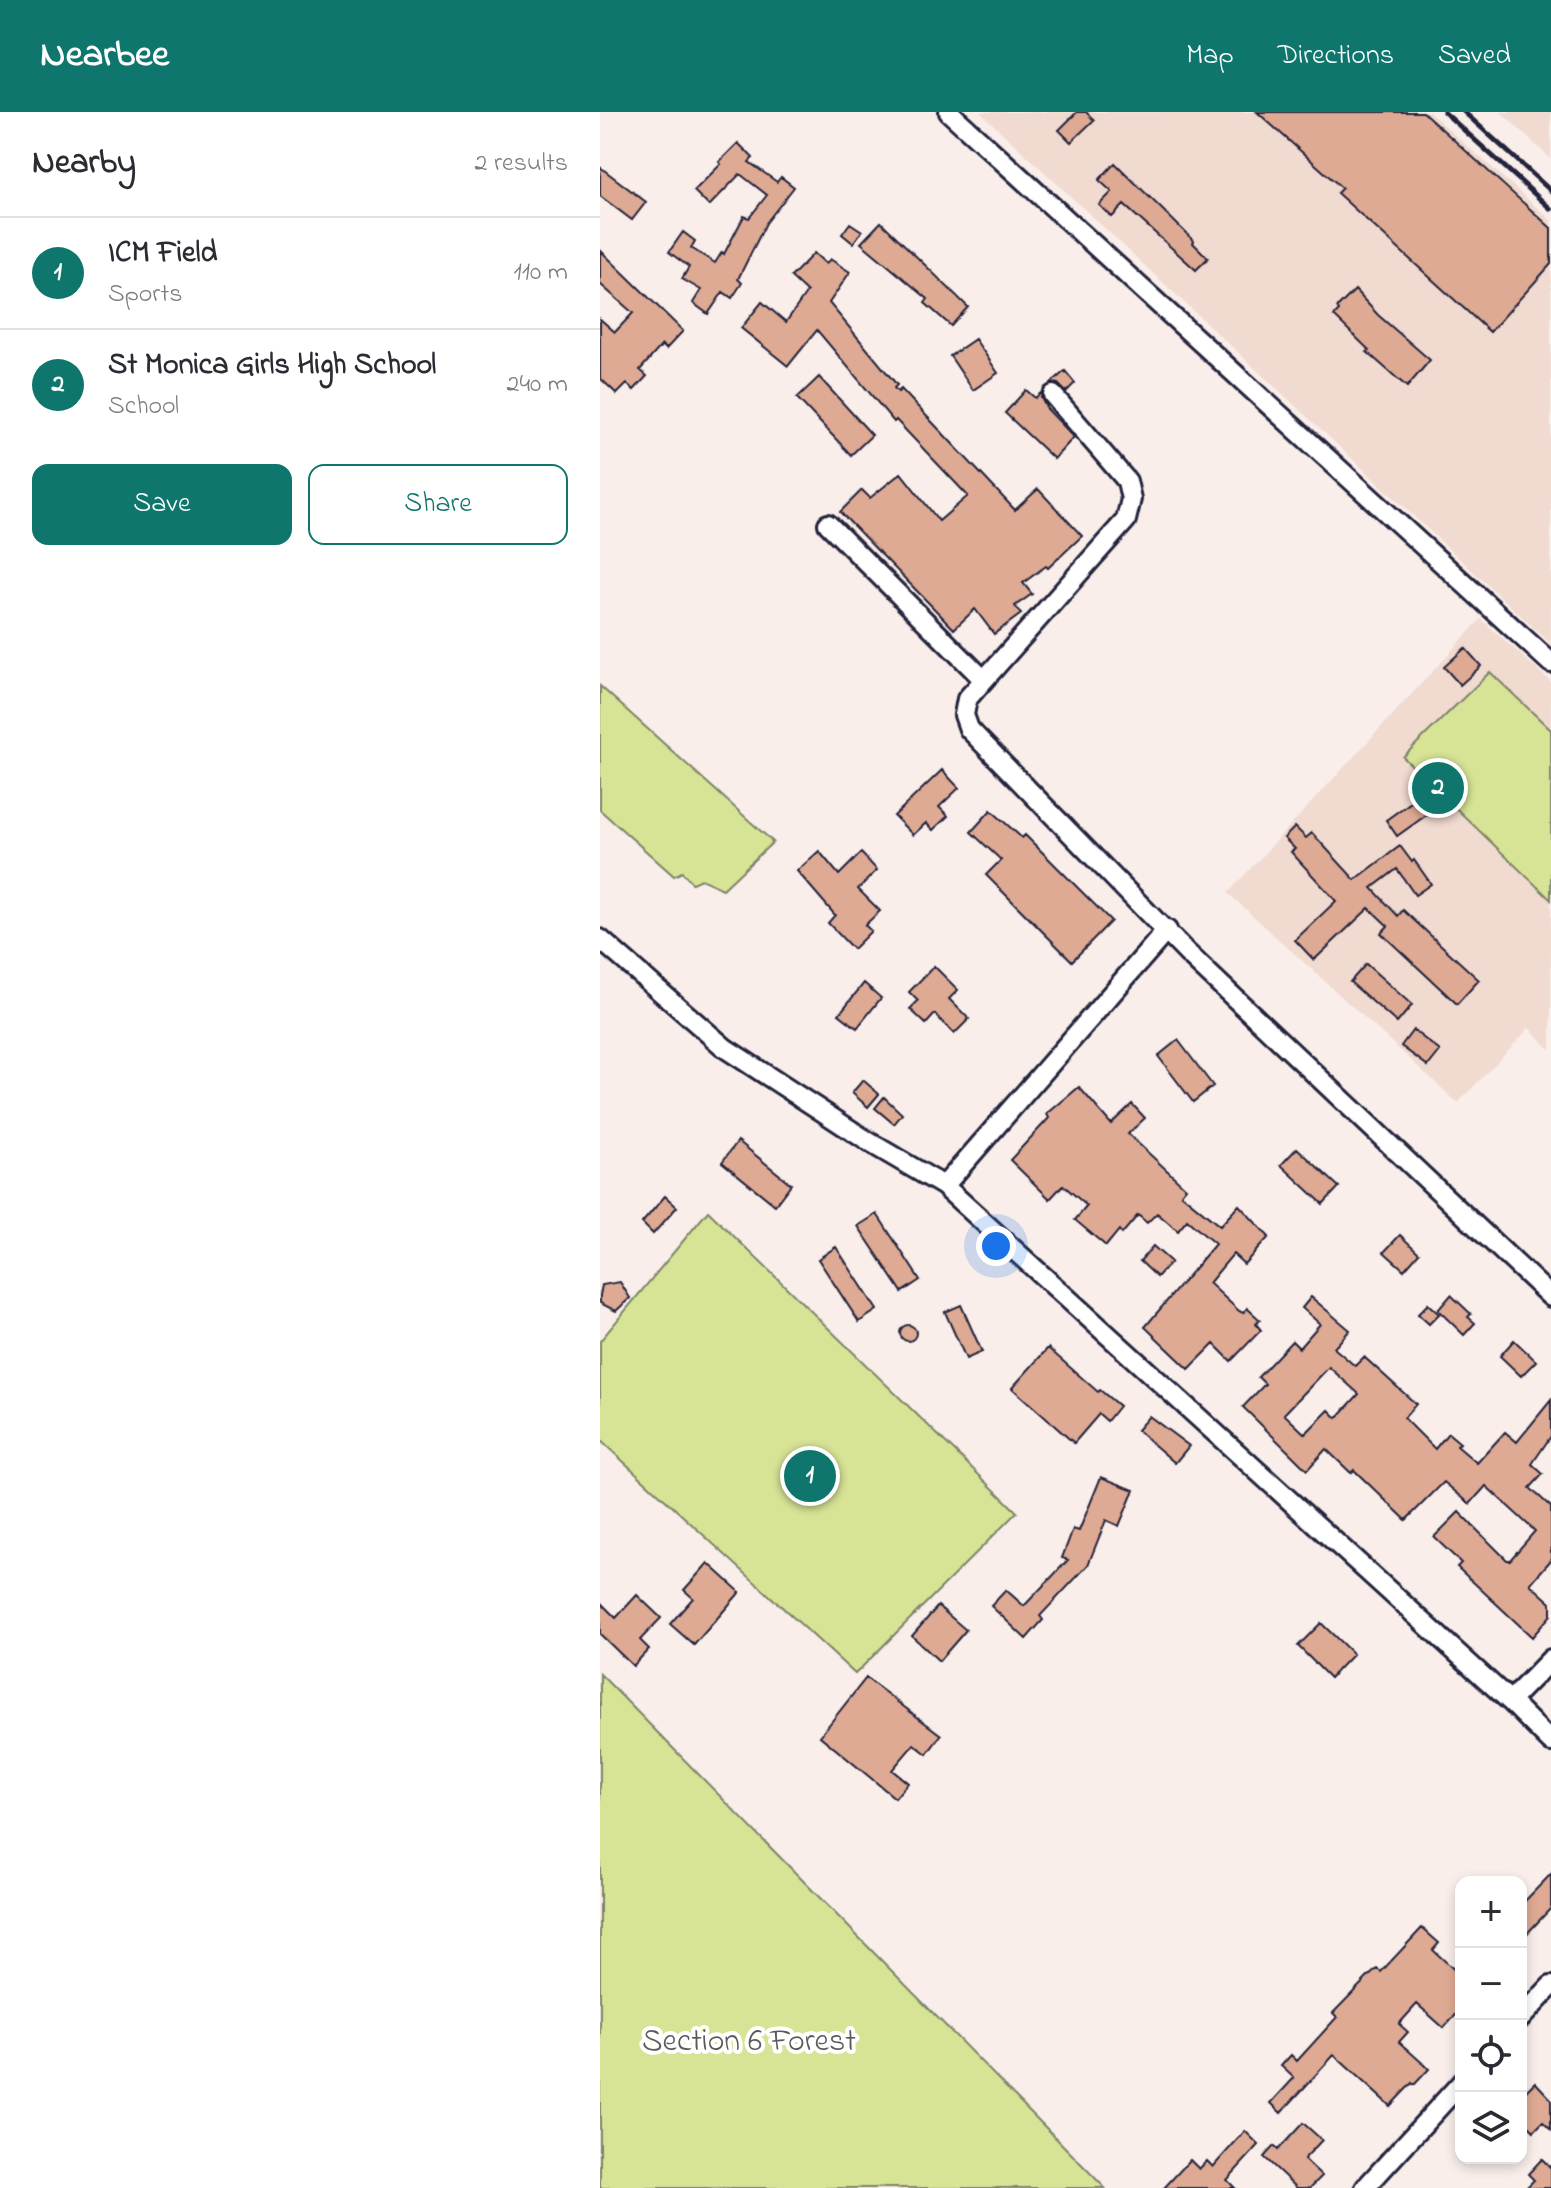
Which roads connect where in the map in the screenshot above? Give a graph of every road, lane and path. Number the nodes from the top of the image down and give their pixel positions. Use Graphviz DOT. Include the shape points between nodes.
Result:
graph roads {
  1 [pos="949,112"];
  2 [pos="1053,395"];
  3 [pos="828,524"];
  4 [pos="1551,663"];
  5 [pos="984,680"];
  6 [pos="1167,930"];
  7 [pos="600,939"];
  8 [pos="944,1186"];
  9 [pos="1551,1297"];
  10 [pos="1551,1659"];
  11 [pos="1510,1701"];
  12 [pos="1551,1742"];
  13 [pos="1551,1986"];
  14 [pos="1527,2012"];
  15 [pos="1455,2090"];
  16 [pos="1365,2188"];
  1 -- 4 [label="street"];
  2 -- 5 [label="street" via="1127,481 1131,499 1126,520"];
  3 -- 5 [label="street"];
  5 -- 6 [label="street" via="967,699 964,715 969,729"];
  6 -- 8 [label="street"];
  6 -- 9 [label="street"];
  7 -- 8 [label="street" via="725,1048"];
  8 -- 11 [label="street"];
  10 -- 11 [label="street"];
  11 -- 12 [label="street"];
  13 -- 14 [label="street"];
  15 -- 16 [label="street"];
}
